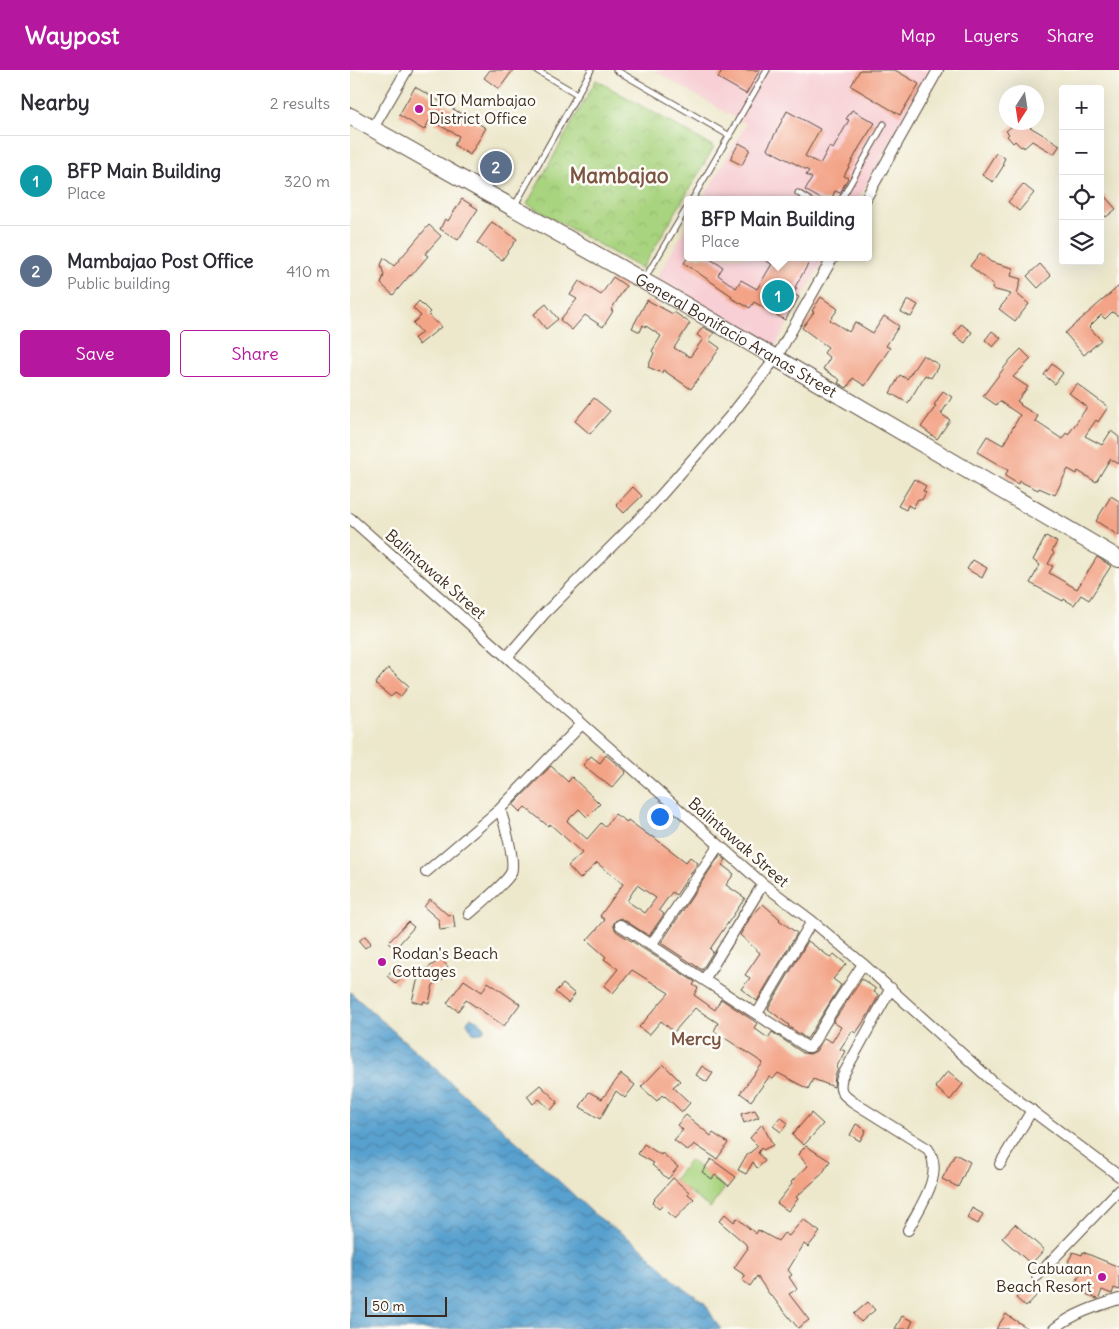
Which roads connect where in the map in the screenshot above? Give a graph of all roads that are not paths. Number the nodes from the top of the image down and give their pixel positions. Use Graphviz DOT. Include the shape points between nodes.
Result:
graph roads {
  1 [pos="407,70"];
  2 [pos="536,70"];
  3 [pos="591,70"];
  4 [pos="616,70"];
  5 [pos="767,70"];
  6 [pos="938,70"];
  7 [pos="577,94"];
  8 [pos="350,116"];
  9 [pos="884,124"];
  10 [pos="373,128"];
  11 [pos="730,136"];
  12 [pos="798,193"];
  13 [pos="694,196"];
  14 [pos="803,196"];
  15 [pos="843,196"];
  16 [pos="867,196"];
  17 [pos="514,207"];
  18 [pos="684,213"];
  19 [pos="831,261"];
  20 [pos="644,280"];
  21 [pos="776,358"];
  22 [pos="350,518"];
  23 [pos="1119,559"];
  24 [pos="507,657"];
  25 [pos="582,724"];
  26 [pos="500,809"];
  27 [pos="719,845"];
  28 [pos="426,872"];
  29 [pos="763,884"];
  30 [pos="469,914"];
  31 [pos="812,921"];
  32 [pos="620,925"];
  33 [pos="650,946"];
  34 [pos="863,964"];
  35 [pos="704,980"];
  36 [pos="891,988"];
  37 [pos="757,1014"];
  38 [pos="1032,1110"];
  39 [pos="1000,1164"];
  40 [pos="1119,1176"];
  41 [pos="1119,1190"];
  42 [pos="908,1230"];
  43 [pos="1037,1276"];
  44 [pos="1119,1299"];
  45 [pos="1054,1329"];
  1 -- 10 [label="street"];
  2 -- 7 [label="lane"];
  3 -- 7 [label="lane"];
  4 -- 11 [label="lane"];
  5 -- 11 [label="lane"];
  6 -- 16 [label="street"];
  7 -- 17 [label="lane"];
  8 -- 10 [label="main road, General Bonifacio Aranas Street"];
  9 -- 15 [label="lane"];
  10 -- 17 [label="main road, General Bonifacio Aranas Street"];
  11 -- 13 [label="lane"];
  12 -- 14 [label="lane"];
  17 -- 20 [label="main road, General Bonifacio Aranas Street"];
  18 -- 20 [label="lane"];
  19 -- 21 [label="street"];
  20 -- 21 [label="main road, General Bonifacio Aranas Street"];
  21 -- 23 [label="main road, General Bonifacio Aranas Street"];
  21 -- 24 [label="street" via="650,509 544,614"];
  22 -- 24 [label="street, Balintawak Street"];
  24 -- 25 [label="street, Balintawak Street"];
  25 -- 26 [label="street"];
  25 -- 27 [label="street, Balintawak Street"];
  26 -- 28 [label="street"];
  26 -- 30 [label="street" via="512,856 511,873"];
  27 -- 29 [label="street, Balintawak Street"];
  27 -- 33 [label="street"];
  29 -- 31 [label="street, Balintawak Street"];
  29 -- 35 [label="street"];
  31 -- 34 [label="street, Balintawak Street"];
  31 -- 37 [label="street"];
  32 -- 33 [label="street"];
  33 -- 35 [label="street"];
  34 -- 36 [label="street, Balintawak Street"];
  34 -- 37 [label="street" via="810,1047"];
  35 -- 37 [label="street"];
  36 -- 38 [label="street, Balintawak Street" via="992,1080"];
  36 -- 42 [label="street" via="842,1077 840,1090 844,1096 928,1149 932,1155 934,1174 931,1186"];
  38 -- 39 [label="street"];
  38 -- 40 [label="street, Balintawak Street"];
  41 -- 43 [label="street"];
  44 -- 45 [label="street" via="1075,1315"];
}
